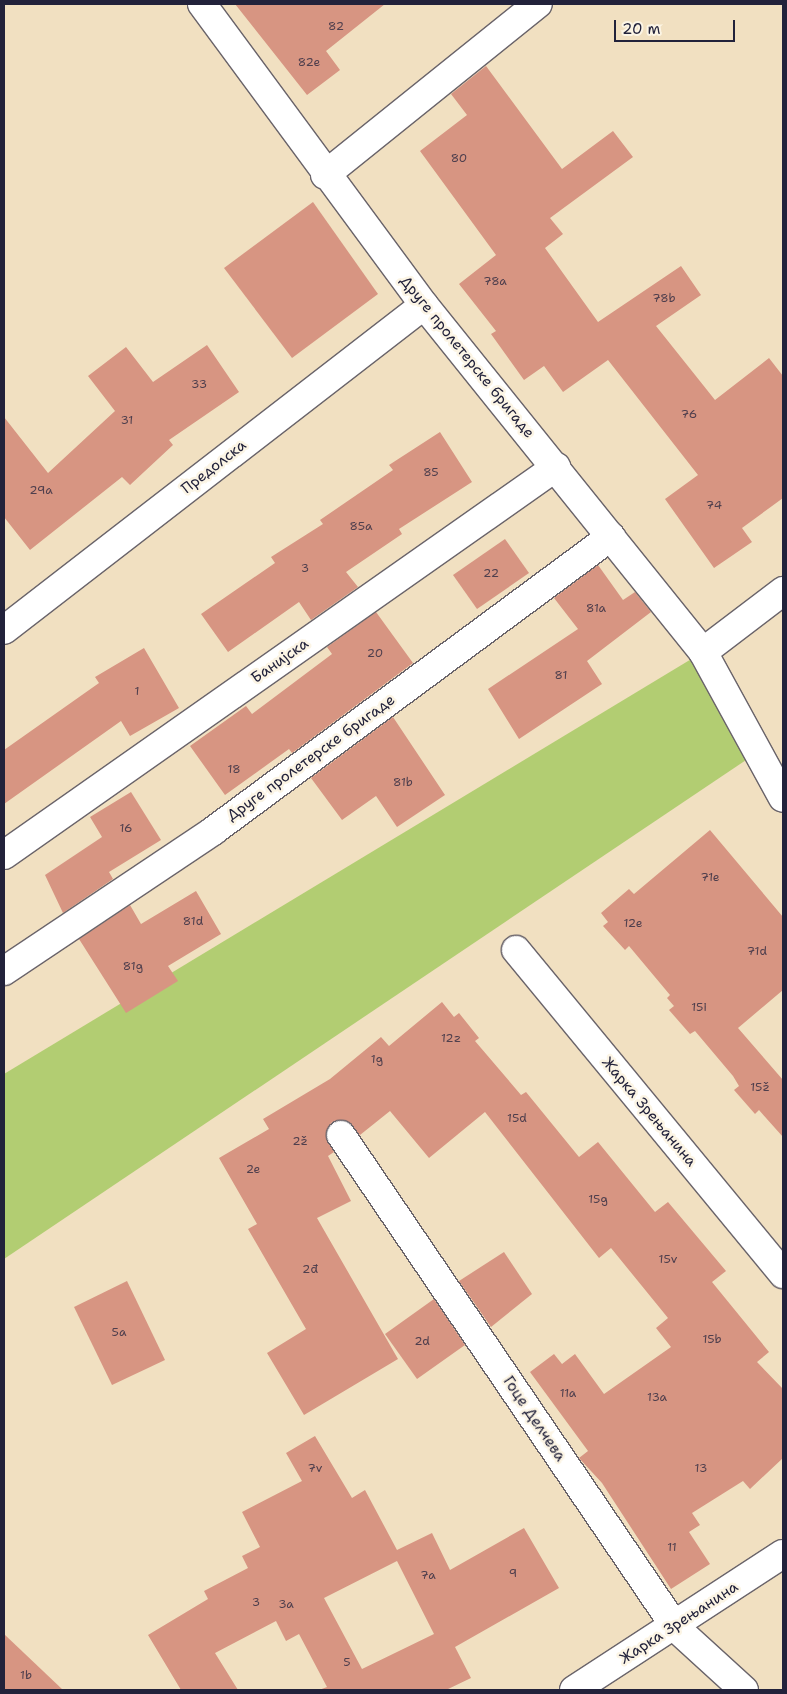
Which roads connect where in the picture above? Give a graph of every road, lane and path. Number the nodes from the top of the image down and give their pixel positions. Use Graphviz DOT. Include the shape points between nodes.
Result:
graph roads {
  1 [pos="202,4"];
  2 [pos="538,4"];
  3 [pos="325,175"];
  4 [pos="424,305"];
  5 [pos="556,467"];
  6 [pos="611,536"];
  7 [pos="783,591"];
  8 [pos="4,630"];
  9 [pos="703,652"];
  10 [pos="783,798"];
  11 [pos="4,855"];
  12 [pos="516,950"];
  13 [pos="4,970"];
  14 [pos="340,1134"];
  15 [pos="783,1274"];
  16 [pos="783,1554"];
  17 [pos="676,1628"];
  18 [pos="574,1690"];
  19 [pos="744,1690"];
  1 -- 3 [label="street, Друге пролетерске бригаде"];
  2 -- 3 [label="street"];
  3 -- 4 [label="street, Друге пролетерске бригаде"];
  4 -- 5 [label="street, Друге пролетерске бригаде"];
  4 -- 8 [label="street, Предолска"];
  5 -- 6 [label="street, Друге пролетерске бригаде"];
  5 -- 11 [label="street, Банијска"];
  6 -- 9 [label="street, Друге пролетерске бригаде"];
  6 -- 13 [label="street, Друге пролетерске бригаде" via="213,830"];
  7 -- 9 [label="street"];
  9 -- 10 [label="street, Друге пролетерске бригаде"];
  12 -- 15 [label="street, Жарка Зрењанина"];
  14 -- 17 [label="street, Гоце Делчева"];
  16 -- 17 [label="street, Жарка Зрењанина"];
  17 -- 18 [label="street, Жарка Зрењанина"];
  17 -- 19 [label="street, Гоце Делчева"];
}
